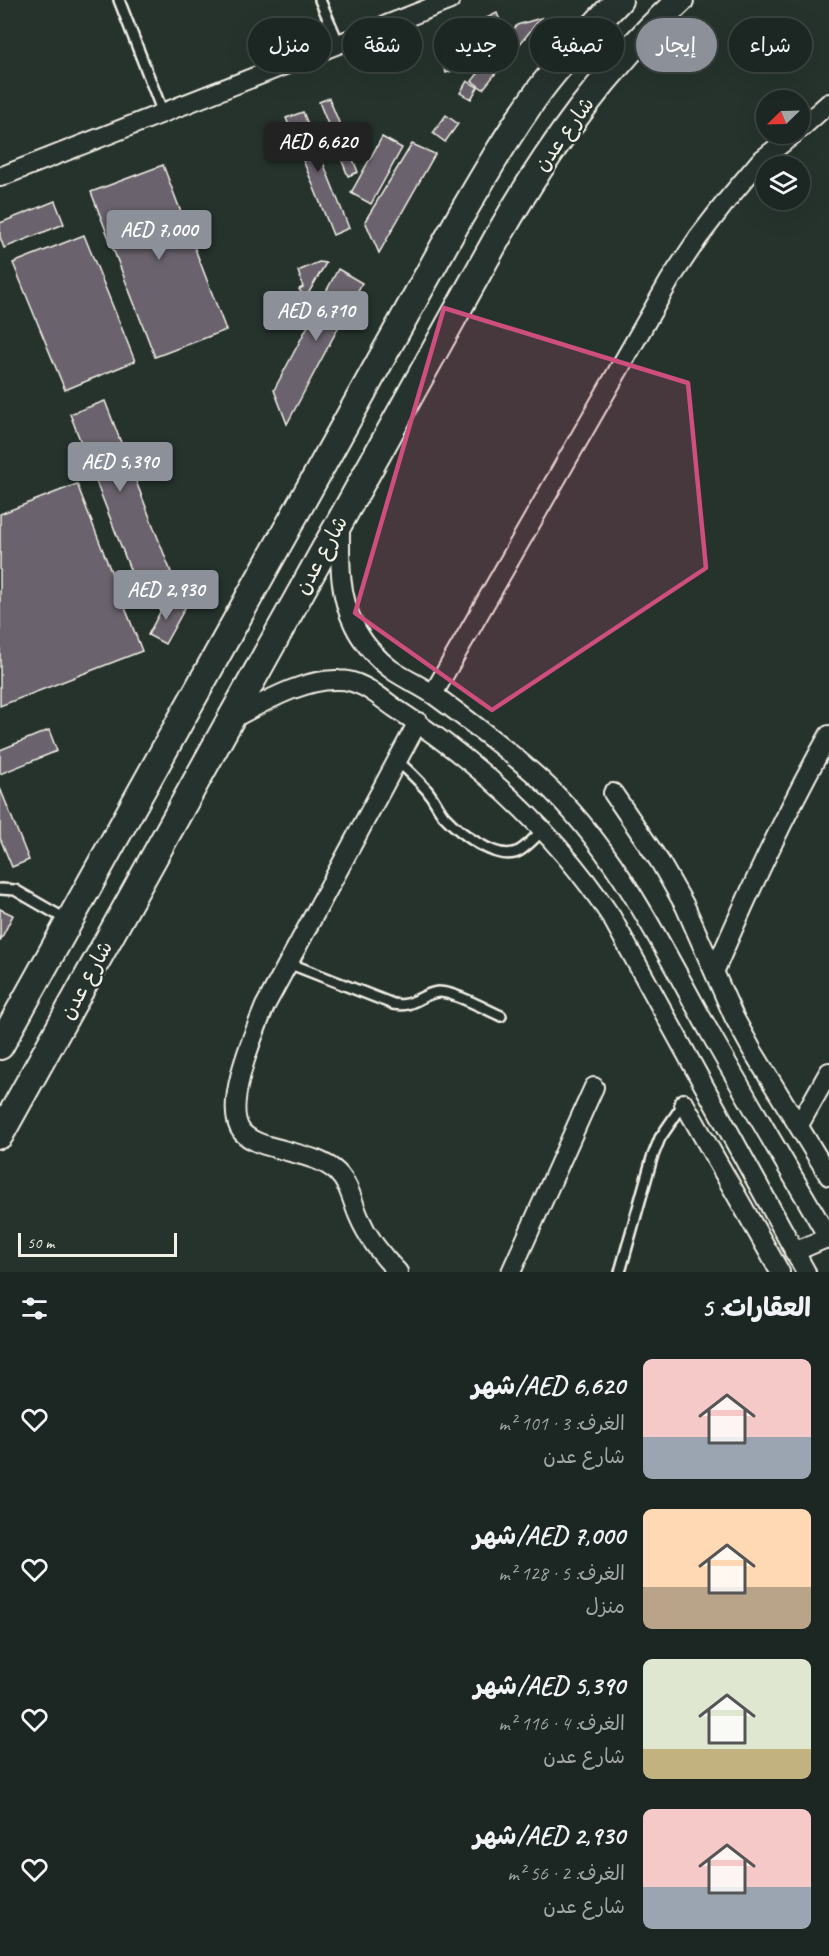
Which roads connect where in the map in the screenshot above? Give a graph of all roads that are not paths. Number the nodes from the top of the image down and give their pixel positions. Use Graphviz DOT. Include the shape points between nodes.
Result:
graph roads {
  1 [pos="119,0"];
  2 [pos="320,0"];
  3 [pos="450,0"];
  4 [pos="619,0"];
  5 [pos="680,0"];
  6 [pos="339,44"];
  7 [pos="829,103"];
  8 [pos="162,113"];
  9 [pos="810,120"];
  10 [pos="781,144"];
  11 [pos="0,177"];
  12 [pos="340,521"];
  13 [pos="433,694"];
  14 [pos="230,720"];
  15 [pos="418,722"];
  16 [pos="829,735"];
  17 [pos="396,760"];
  18 [pos="613,793"];
  19 [pos="543,830"];
  20 [pos="0,889"];
  21 [pos="69,921"];
  22 [pos="288,963"];
  23 [pos="715,970"];
  24 [pos="501,1016"];
  25 [pos="0,1046"];
  26 [pos="829,1072"];
  27 [pos="594,1087"];
  28 [pos="684,1103"];
  29 [pos="799,1125"];
  30 [pos="0,1135"];
  31 [pos="829,1176"];
  32 [pos="829,1237"];
  33 [pos="794,1252"];
  34 [pos="398,1272"];
  35 [pos="511,1272"];
  36 [pos="620,1272"];
  37 [pos="780,1272"];
  38 [pos="806,1272"];
  1 -- 8 [label="lane"];
  2 -- 6 [label="lane"];
  3 -- 6 [label="street"];
  4 -- 21 [label="street, شارع عدن" via="540,91 497,152"];
  5 -- 12 [label="street, شارع عدن" via="613,69 533,175"];
  6 -- 8 [label="street"];
  7 -- 9 [label="street"];
  8 -- 11 [label="street"];
  10 -- 13 [label="street" via="760,161 728,199 670,280"];
  12 -- 13 [label="street" via="340,576 354,626 390,669"];
  12 -- 14 [label="street, شارع عدن"];
  13 -- 32 [label="street" via="541,780 588,831 632,893"];
  14 -- 15 [label="street" via="274,697 315,682 338,680 356,682"];
  14 -- 30 [label="street, شارع عدن"];
  15 -- 17 [label="street"];
  15 -- 19 [label="street" via="495,783"];
  16 -- 23 [label="street" via="770,847"];
  17 -- 19 [label="lane" via="430,794 452,824 489,850 504,854 519,851"];
  17 -- 22 [label="street"];
  18 -- 23 [label="street" via="670,879"];
  19 -- 33 [label="street" via="612,918"];
  20 -- 21 [label="lane" via="22,893"];
  21 -- 25 [label="street, شارع عدن"];
  22 -- 24 [label="lane" via="393,1004 408,1005 443,993"];
  22 -- 34 [label="street" via="248,1048 235,1104 237,1124 256,1142 315,1159 334,1169 348,1186 370,1238"];
  23 -- 29 [label="street" via="734,1017"];
  26 -- 29 [label="street"];
  27 -- 35 [label="street"];
  28 -- 36 [label="lane" via="651,1158"];
  28 -- 37 [label="street"];
  29 -- 31 [label="street"];
  32 -- 33 [label="street"];
  33 -- 38 [label="street"];
}
